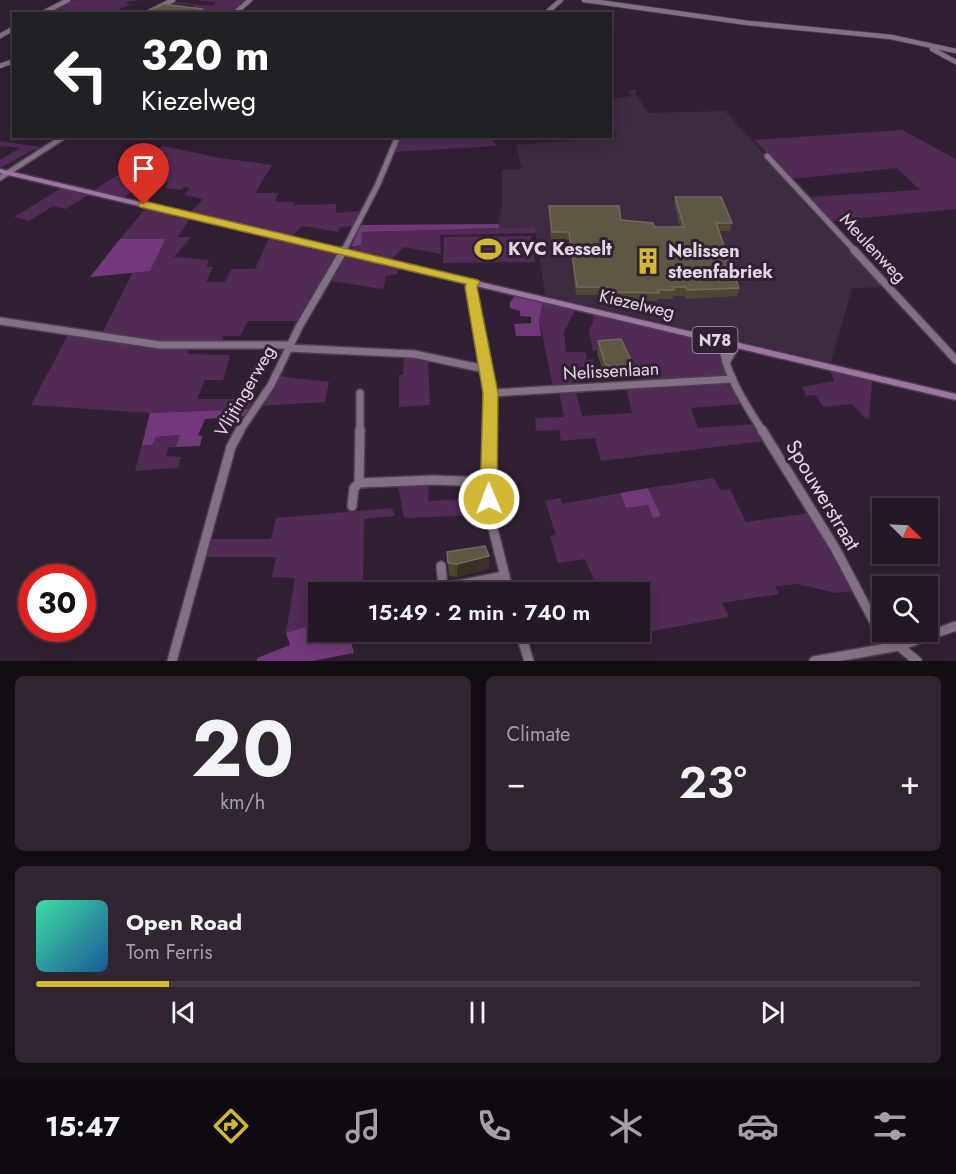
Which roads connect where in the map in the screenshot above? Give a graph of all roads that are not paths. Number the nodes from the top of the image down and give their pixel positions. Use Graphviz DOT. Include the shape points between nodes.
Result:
graph roads {
  1 [pos="68,0"];
  2 [pos="173,0"];
  3 [pos="250,0"];
  4 [pos="561,0"];
  5 [pos="585,0"];
  6 [pos="44,12"];
  7 [pos="149,12"];
  8 [pos="236,12"];
  9 [pos="547,12"];
  10 [pos="928,46"];
  11 [pos="956,51"];
  12 [pos="956,62"];
  13 [pos="62,138"];
  14 [pos="397,138"];
  15 [pos="767,156"];
  16 [pos="0,171"];
  17 [pos="9,173"];
  18 [pos="0,178"];
  19 [pos="345,252"];
  20 [pos="474,282"];
  21 [pos="0,321"];
  22 [pos="722,341"];
  23 [pos="736,345"];
  24 [pos="289,347"];
  25 [pos="956,360"];
  26 [pos="727,361"];
  27 [pos="485,369"];
  28 [pos="733,379"];
  29 [pos="360,393"];
  30 [pos="491,393"];
  31 [pos="956,397"];
  32 [pos="487,482"];
  33 [pos="359,483"];
  34 [pos="352,506"];
  35 [pos="441,566"];
  36 [pos="504,576"];
  37 [pos="506,582"];
  38 [pos="956,626"];
  39 [pos="523,642"];
  40 [pos="893,647"];
  41 [pos="869,657"];
  42 [pos="172,661"];
  43 [pos="529,661"];
  44 [pos="814,661"];
  45 [pos="917,661"];
  1 -- 6 [label="street"];
  2 -- 7 [label="street"];
  3 -- 8 [label="street"];
  4 -- 9 [label="street"];
  5 -- 10 [label="street" via="748,23 884,36"];
  10 -- 11 [label="street"];
  10 -- 12 [label="street"];
  13 -- 17 [label="street"];
  14 -- 19 [label="street, Vlijtingerweg"];
  15 -- 25 [label="street, Meulenweg"];
  16 -- 17 [label="main road, N78"];
  17 -- 18 [label="street"];
  17 -- 19 [label="main road, N78"];
  19 -- 20 [label="main road, Kiezelweg / N78"];
  19 -- 24 [label="street, Vlijtingerweg"];
  20 -- 22 [label="main road, Kiezelweg / N78"];
  20 -- 27 [label="street" via="471,287"];
  21 -- 24 [label="street" via="160,345"];
  22 -- 23 [label="main road, Kiezelweg / N78"];
  22 -- 26 [label="street, Spouwerstraat"];
  23 -- 26 [label="street"];
  23 -- 31 [label="main road, Kiezelweg / N78"];
  24 -- 27 [label="street" via="414,354"];
  24 -- 42 [label="street, Vlijtingerweg" via="267,391 231,447"];
  26 -- 28 [label="street, Spouwerstraat"];
  27 -- 30 [label="street"];
  28 -- 30 [label="street, Nelissenlaan"];
  28 -- 40 [label="street, Spouwerstraat"];
  29 -- 33 [label="street"];
  30 -- 32 [label="street"];
  32 -- 33 [label="street"];
  32 -- 36 [label="street" via="490,517"];
  33 -- 34 [label="street" via="354,488"];
  35 -- 36 [label="street" via="443,588"];
  36 -- 37 [label="street"];
  38 -- 40 [label="street"];
  39 -- 43 [label="street"];
  40 -- 41 [label="street"];
  40 -- 45 [label="street"];
  41 -- 44 [label="street"];
}
